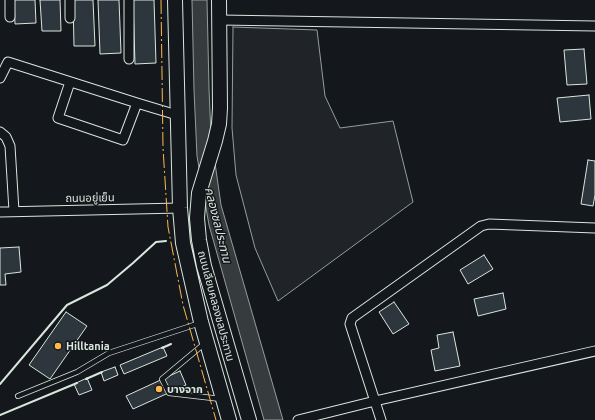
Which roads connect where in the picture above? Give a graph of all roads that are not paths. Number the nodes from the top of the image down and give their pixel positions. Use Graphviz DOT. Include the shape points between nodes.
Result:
graph roads {
  1 [pos="10,0"];
  2 [pos="70,0"];
  3 [pos="129,0"];
  4 [pos="175,0"];
  5 [pos="219,0"];
  6 [pos="10,17"];
  7 [pos="70,18"];
  8 [pos="220,20"];
  9 [pos="595,26"];
  10 [pos="129,59"];
  11 [pos="0,78"];
  12 [pos="70,82"];
  13 [pos="137,103"];
  14 [pos="177,115"];
  15 [pos="0,132"];
  16 [pos="180,208"];
  17 [pos="14,211"];
  18 [pos="0,212"];
  19 [pos="595,228"];
  20 [pos="201,322"];
  21 [pos="207,342"];
  22 [pos="595,350"];
  23 [pos="18,396"];
  24 [pos="223,399"];
  25 [pos="374,401"];
  26 [pos="229,420"];
  27 [pos="249,420"];
  28 [pos="298,420"];
  29 [pos="381,420"];
  1 -- 6 [label="street"];
  2 -- 7 [label="street"];
  3 -- 10 [label="street"];
  4 -- 14 [label="main road, ถนนเลียบคลองชลประทาน"];
  5 -- 8 [label="main road, ถนนเลียบคลองชลประทาน"];
  8 -- 9 [label="street"];
  8 -- 27 [label="main road, ถนนเลียบคลองชลประทาน" via="219,124 199,193 197,218 204,266"];
  11 -- 12 [label="street" via="8,62"];
  12 -- 13 [label="street"];
  12 -- 13 [label="street" via="58,118 123,140"];
  13 -- 14 [label="street"];
  14 -- 16 [label="main road, ถนนเลียบคลองชลประทาน"];
  15 -- 17 [label="street" via="10,146"];
  16 -- 17 [label="street, ถนนอยู่เย็น"];
  16 -- 20 [label="main road, ถนนเลียบคลองชลประทาน" via="183,242"];
  17 -- 18 [label="street, ถนนอยู่เย็น"];
  19 -- 25 [label="street" via="489,224 482,226 352,318 350,324"];
  20 -- 21 [label="main road, ถนนเลียบคลองชลประทาน"];
  20 -- 23 [label="lane" via="109,353 77,372"];
  21 -- 24 [label="main road, ถนนเลียบคลองชลประทาน"];
  21 -- 24 [label="lane" via="162,379 169,393"];
  22 -- 25 [label="street"];
  24 -- 26 [label="main road, ถนนเลียบคลองชลประทาน"];
  25 -- 28 [label="street"];
  25 -- 29 [label="street"];
}
